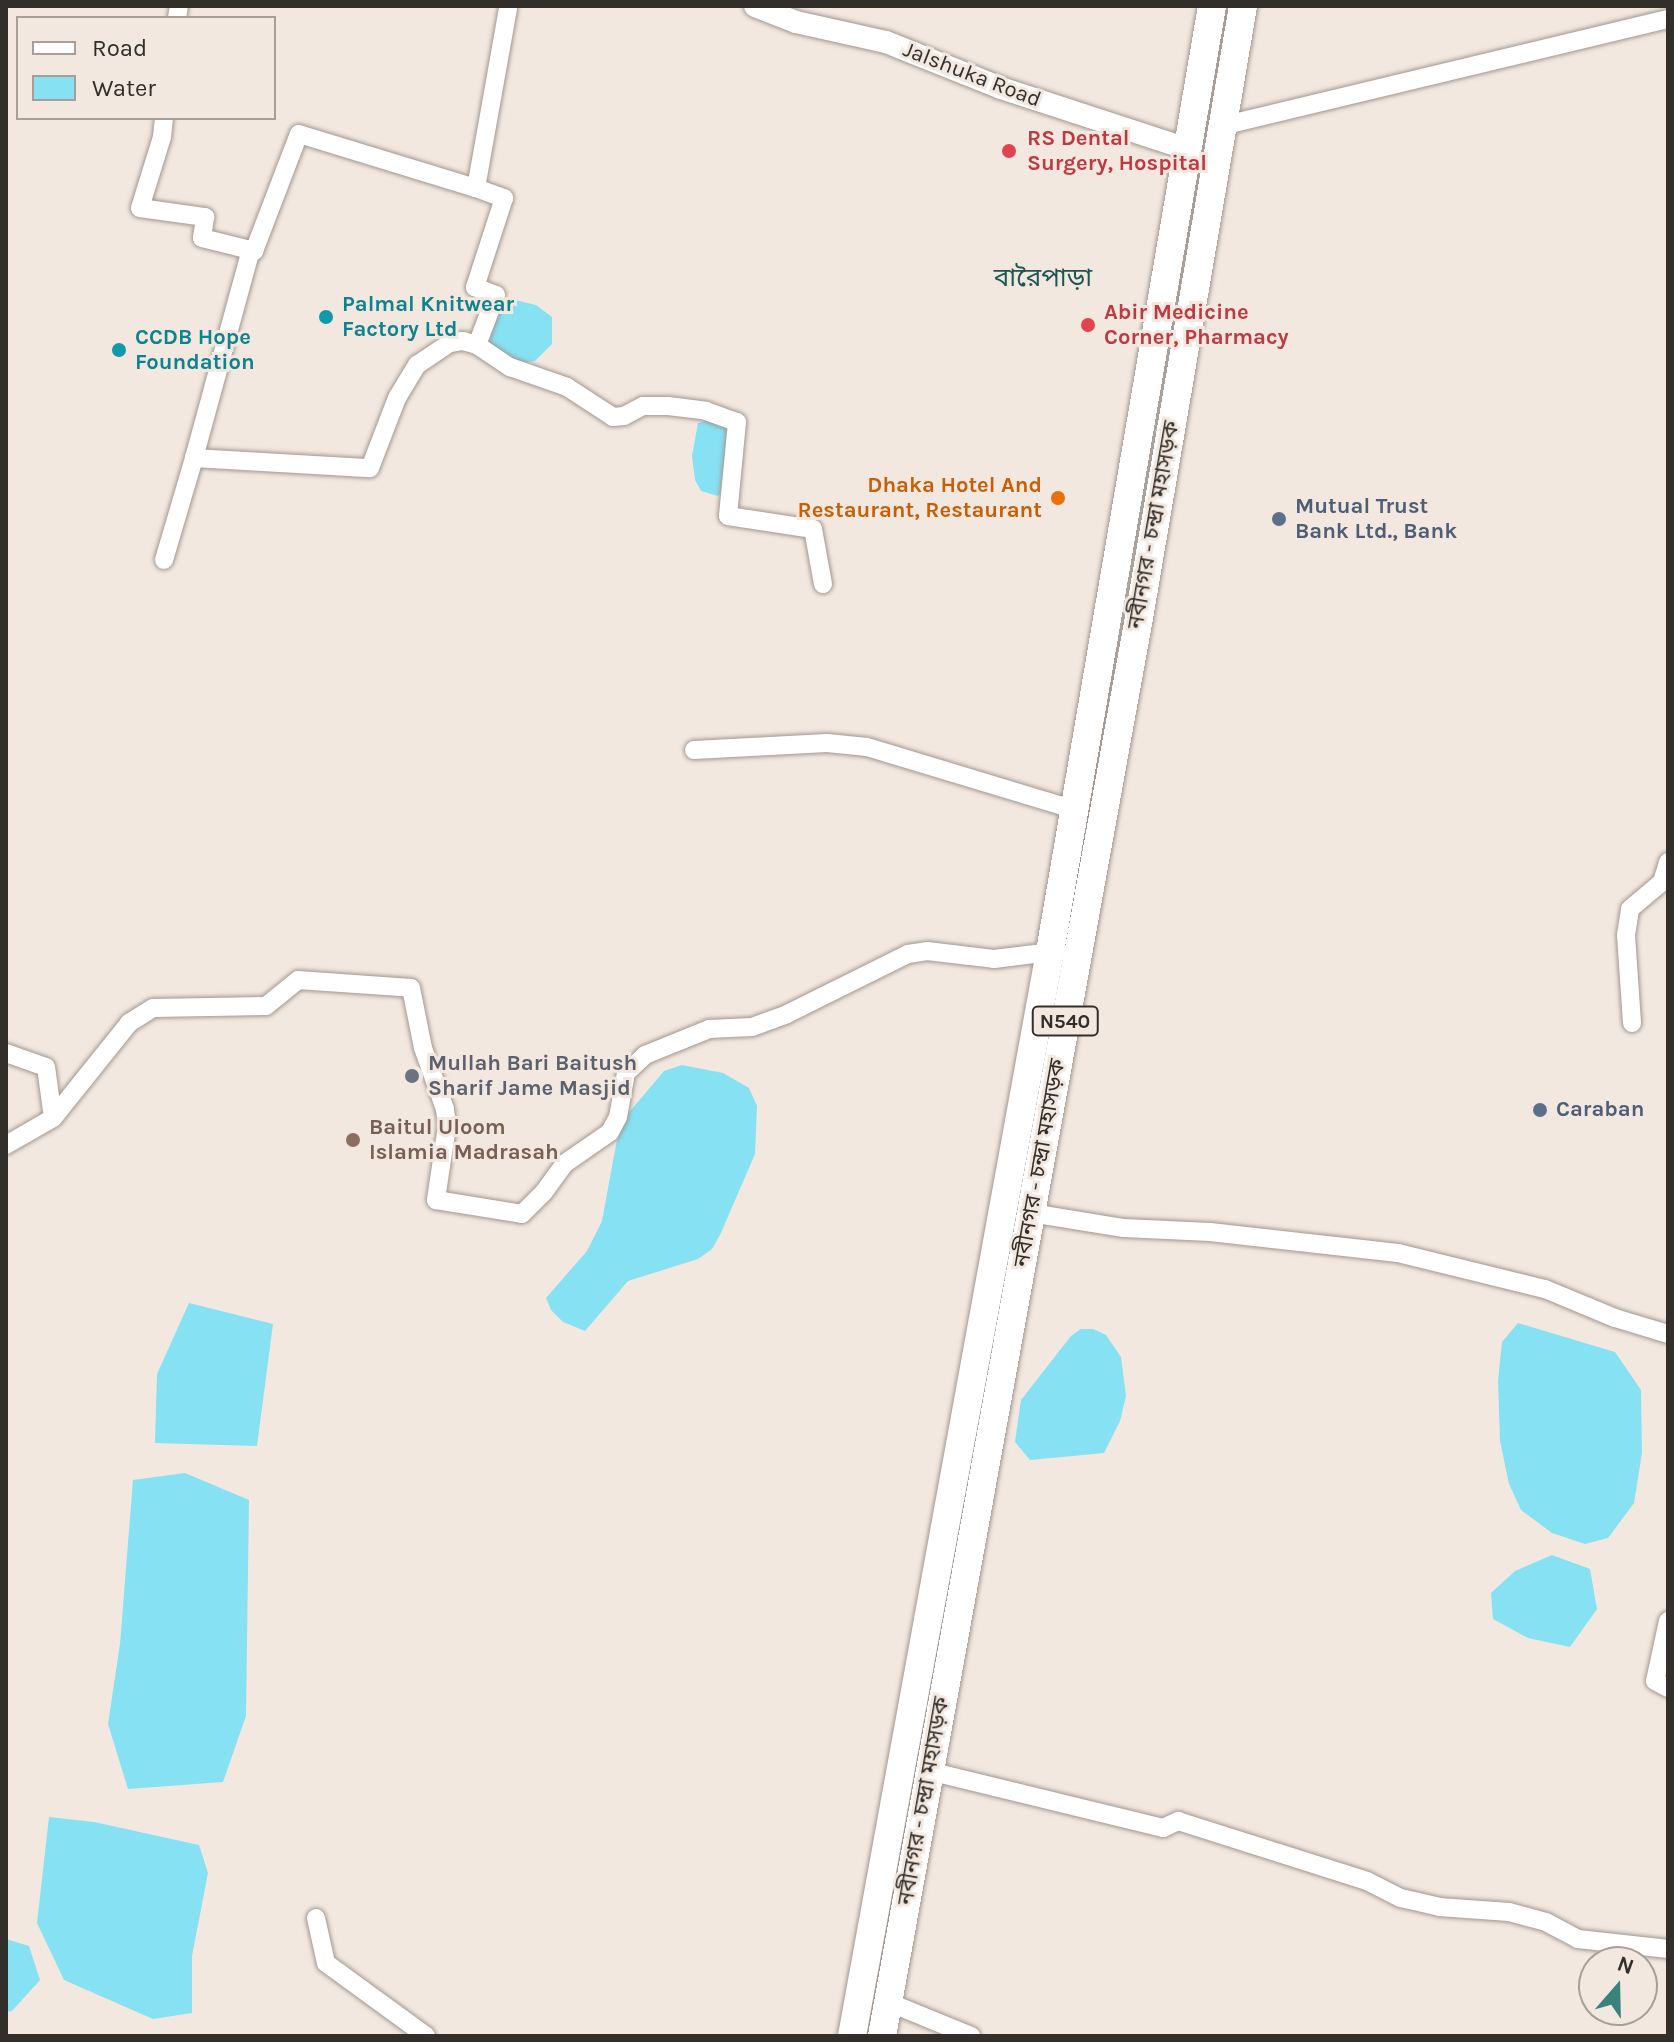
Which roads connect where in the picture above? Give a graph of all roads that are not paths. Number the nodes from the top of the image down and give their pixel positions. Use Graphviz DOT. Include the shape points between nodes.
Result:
graph roads {
  1 [pos="755,6"];
  2 [pos="1212,6"];
  3 [pos="1243,6"];
  4 [pos="508,8"];
  5 [pos="1668,19"];
  6 [pos="164,120"];
  7 [pos="1222,126"];
  8 [pos="1188,149"];
  9 [pos="476,188"];
  10 [pos="251,250"];
  11 [pos="477,345"];
  12 [pos="194,458"];
  13 [pos="164,560"];
  14 [pos="823,584"];
  15 [pos="694,750"];
  16 [pos="1073,809"];
  17 [pos="1668,862"];
  18 [pos="1050,952"];
  19 [pos="1632,1023"];
  20 [pos="6,1053"];
  21 [pos="53,1118"];
  22 [pos="6,1145"];
  23 [pos="1031,1213"];
  24 [pos="1668,1334"];
  25 [pos="1668,1621"];
  26 [pos="1668,1688"];
  27 [pos="929,1771"];
  28 [pos="316,1918"];
  29 [pos="1668,1949"];
  30 [pos="888,2002"];
  31 [pos="426,2036"];
  32 [pos="852,2036"];
  33 [pos="882,2036"];
  34 [pos="971,2036"];
  1 -- 8 [label="street, Jalshuka Road" via="796,22 886,42 1001,88"];
  2 -- 8 [label="highway, নবীনগর - চন্দ্রা মহাসড়ক / N540"];
  3 -- 7 [label="highway, নবীনগর - চন্দ্রা মহাসড়ক / N540"];
  4 -- 9 [label="street"];
  5 -- 7 [label="street"];
  6 -- 10 [label="street" via="140,208 205,217 202,238"];
  7 -- 23 [label="highway, নবীনগর - চন্দ্রা মহাসড়ক / N540"];
  8 -- 16 [label="highway, নবীনগর - চন্দ্রা মহাসড়ক / N540"];
  9 -- 10 [label="street" via="299,134"];
  9 -- 11 [label="street" via="504,198 475,287 496,295"];
  10 -- 12 [label="street"];
  11 -- 12 [label="street" via="450,343 417,365 397,398 370,468"];
  11 -- 14 [label="street" via="510,367 567,387 613,417 643,406 668,406 737,422 728,516 813,529"];
  12 -- 13 [label="street"];
  15 -- 16 [label="street" via="827,743 867,747"];
  16 -- 18 [label="highway, নবীনগর - চন্দ্রা মহাসড়ক / N540"];
  17 -- 19 [label="street" via="1662,882 1630,909 1626,935"];
  18 -- 21 [label="street" via="994,959 927,951 908,954 787,1014 752,1027 709,1029 645,1055 626,1073 610,1132 564,1164 522,1214 436,1200 445,1109 423,1048 411,988 298,980 266,1006 153,1008 129,1023"];
  18 -- 32 [label="highway, নবীনগর - চন্দ্রা মহাসড়ক / N540"];
  20 -- 21 [label="street" via="46,1067"];
  21 -- 22 [label="street"];
  23 -- 24 [label="street" via="1124,1228 1398,1253 1545,1289"];
  23 -- 27 [label="highway, নবীনগর - চন্দ্রা মহাসড়ক / N540"];
  25 -- 26 [label="street" via="1655,1681"];
  27 -- 29 [label="street" via="1163,1828 1178,1821 1367,1881 1401,1898 1439,1907 1509,1912 1546,1922 1578,1939"];
  27 -- 30 [label="highway, নবীনগর - চন্দ্রা মহাসড়ক / N540"];
  28 -- 31 [label="street" via="326,1963"];
  30 -- 33 [label="highway, নবীনগর - চন্দ্রা মহাসড়ক / N540"];
  30 -- 34 [label="street"];
}
